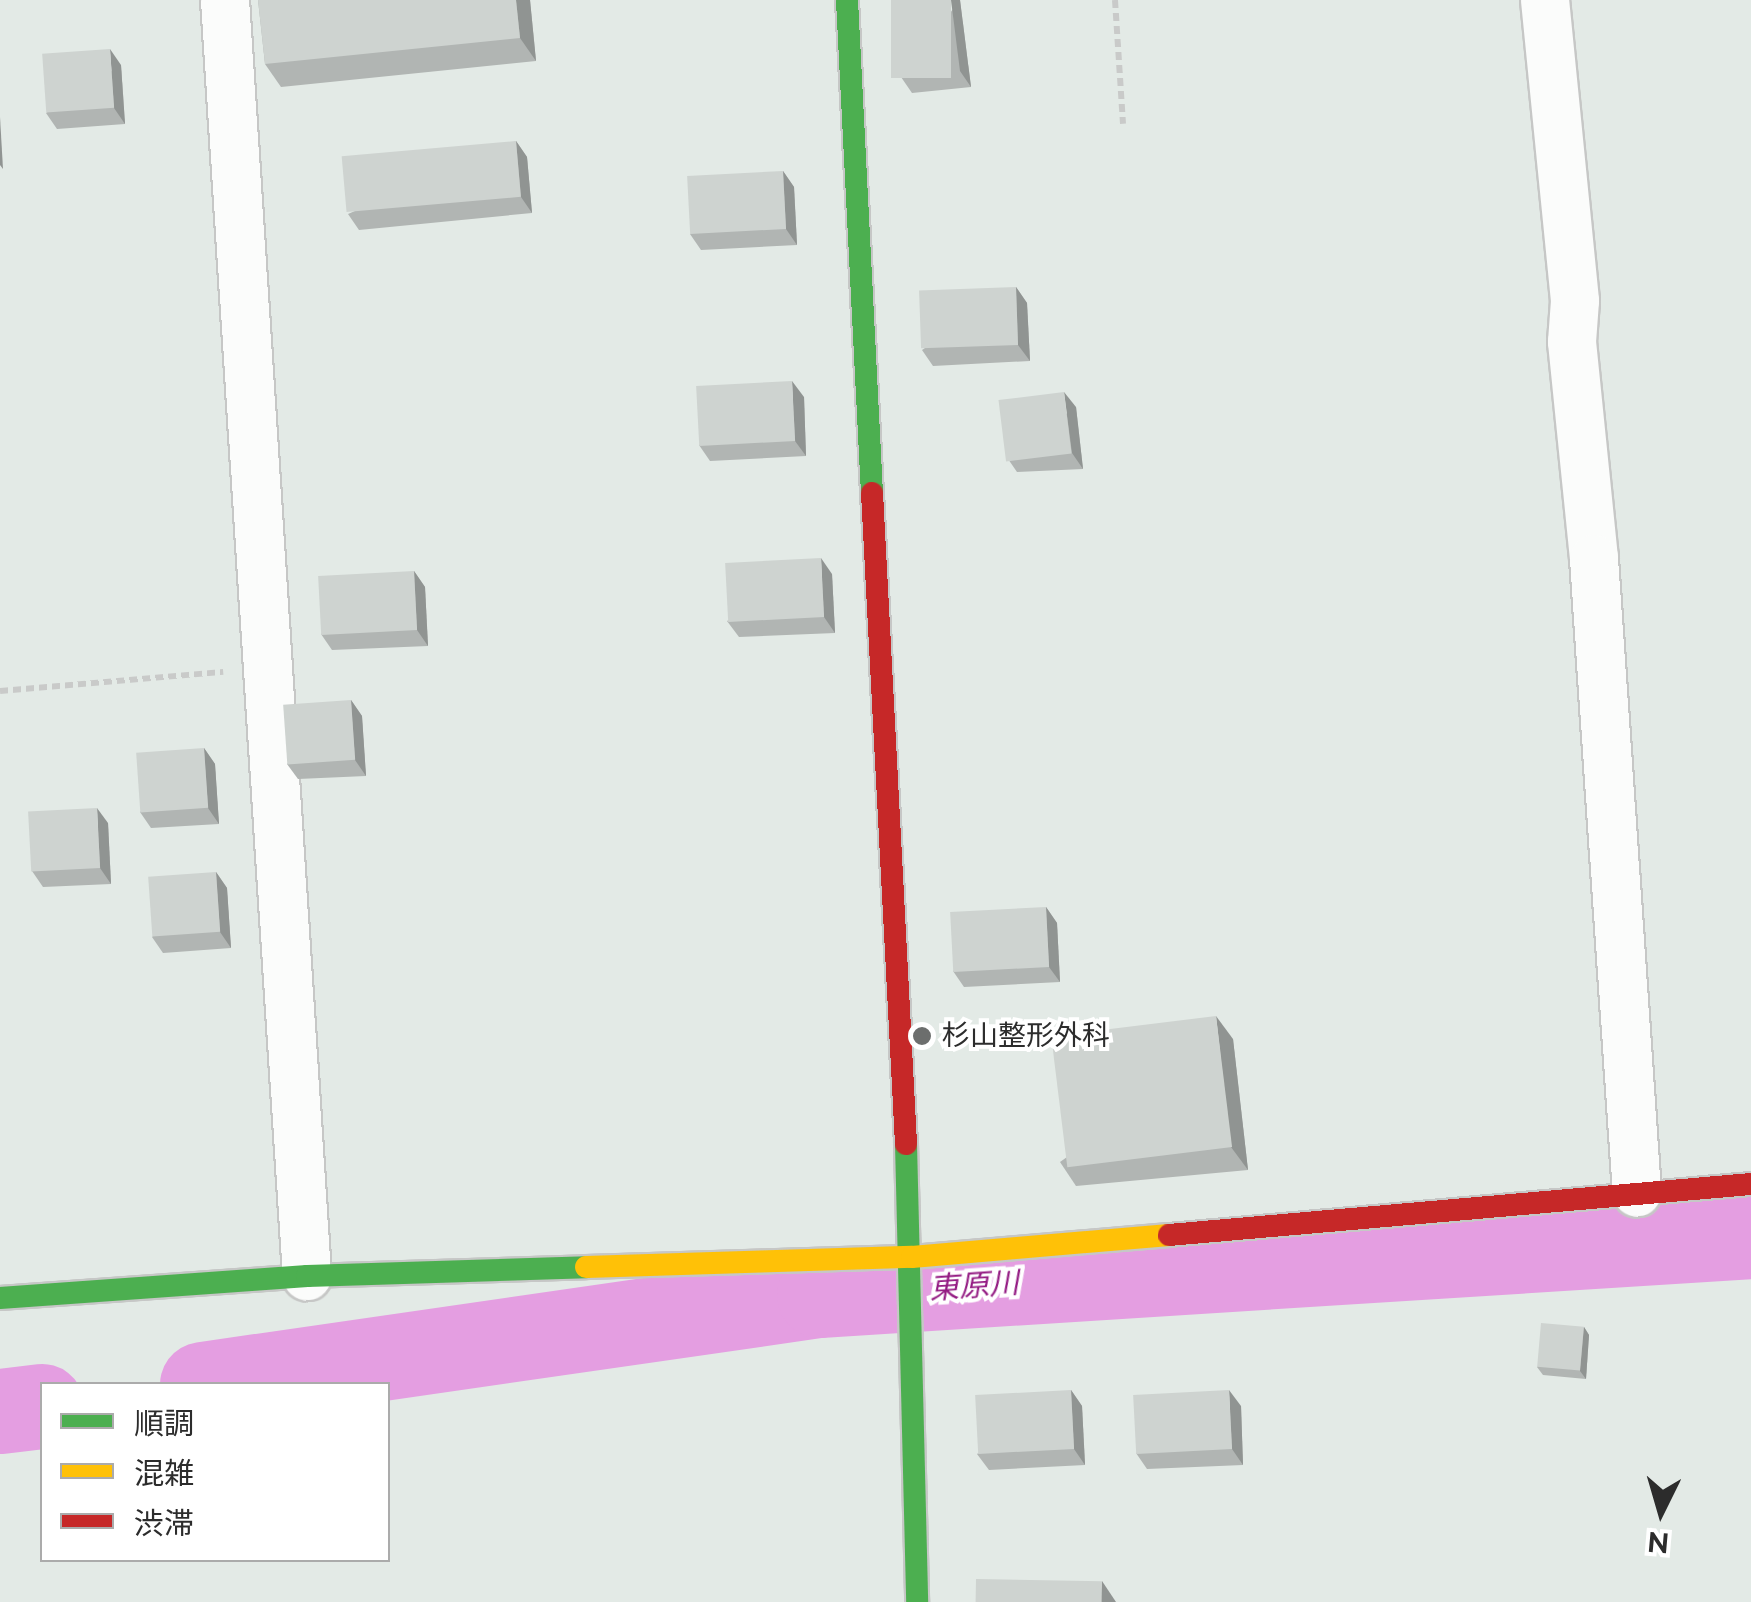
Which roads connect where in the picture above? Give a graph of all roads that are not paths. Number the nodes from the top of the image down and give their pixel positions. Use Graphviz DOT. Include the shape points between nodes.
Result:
graph roads {
  1 [pos="225,0"];
  2 [pos="847,0"];
  3 [pos="1545,0"];
  4 [pos="1751,1184"];
  5 [pos="1637,1193"];
  6 [pos="912,1257"];
  7 [pos="307,1276"];
  8 [pos="0,1298"];
  9 [pos="917,1602"];
  1 -- 7 [label="street"];
  2 -- 6 [label="street"];
  3 -- 5 [label="street" via="1575,301 1572,342 1594,559"];
  4 -- 5 [label="street"];
  5 -- 6 [label="street"];
  6 -- 7 [label="street"];
  6 -- 9 [label="street"];
  7 -- 8 [label="street"];
}
